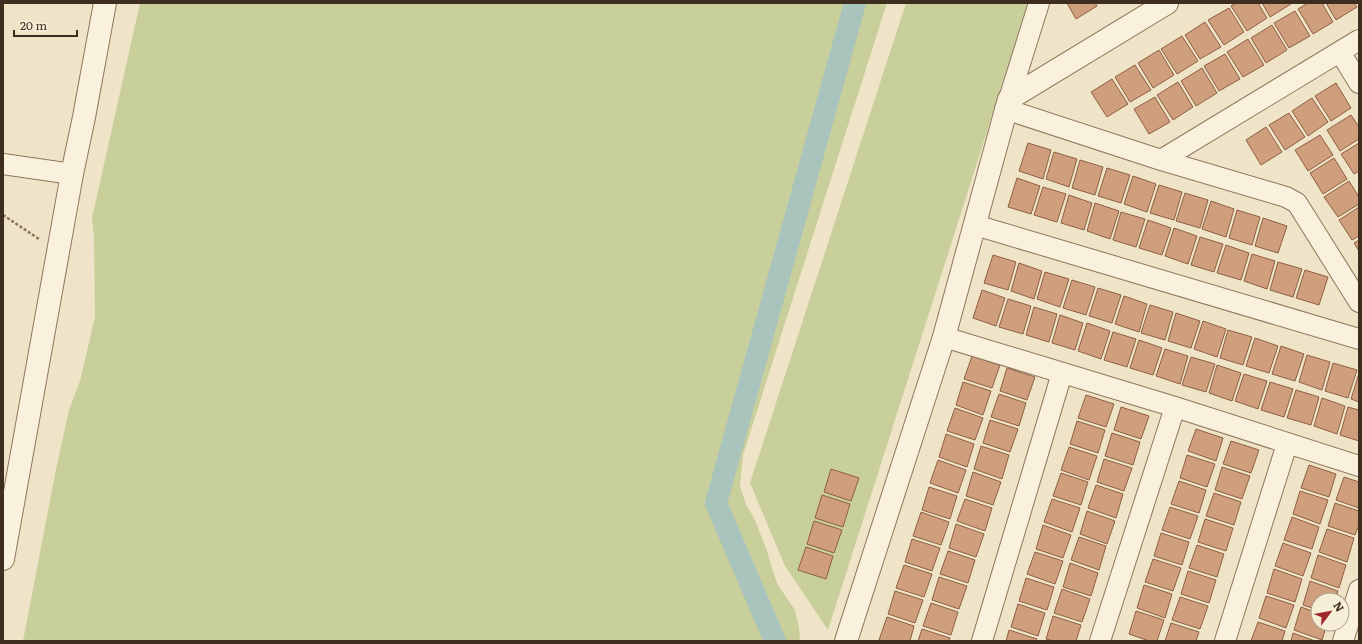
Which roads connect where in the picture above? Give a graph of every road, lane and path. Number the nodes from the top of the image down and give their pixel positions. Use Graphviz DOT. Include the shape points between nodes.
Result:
graph roads {
  1 [pos="105,3"];
  2 [pos="1039,3"];
  3 [pos="1167,3"];
  4 [pos="1359,40"];
  5 [pos="1340,52"];
  6 [pos="1359,83"];
  7 [pos="1007,104"];
  8 [pos="1160,160"];
  9 [pos="3,164"];
  10 [pos="72,174"];
  11 [pos="3,215"];
  12 [pos="975,226"];
  13 [pos="58,251"];
  14 [pos="1359,302"];
  15 [pos="944,337"];
  16 [pos="1359,339"];
  17 [pos="1062,373"];
  18 [pos="1175,408"];
  19 [pos="1287,444"];
  20 [pos="1359,466"];
  21 [pos="3,559"];
  22 [pos="1359,590"];
  23 [pos="846,641"];
  24 [pos="982,641"];
  25 [pos="1100,641"];
  26 [pos="1225,641"];
  27 [pos="1342,641"];
  1 -- 10 [label="street"];
  2 -- 7 [label="street"];
  3 -- 7 [label="street"];
  4 -- 5 [label="street"];
  5 -- 6 [label="street"];
  5 -- 8 [label="street"];
  7 -- 8 [label="street"];
  7 -- 12 [label="street"];
  8 -- 14 [label="street" via="1286,197 1297,203"];
  9 -- 10 [label="street"];
  10 -- 13 [label="street"];
  11 -- 13 [label="path"];
  12 -- 15 [label="street"];
  12 -- 16 [label="street"];
  13 -- 21 [label="street"];
  15 -- 17 [label="street"];
  15 -- 23 [label="street"];
  17 -- 18 [label="street"];
  17 -- 24 [label="street"];
  18 -- 19 [label="street"];
  18 -- 25 [label="street"];
  19 -- 20 [label="street"];
  19 -- 26 [label="street"];
  22 -- 27 [label="street"];
}
